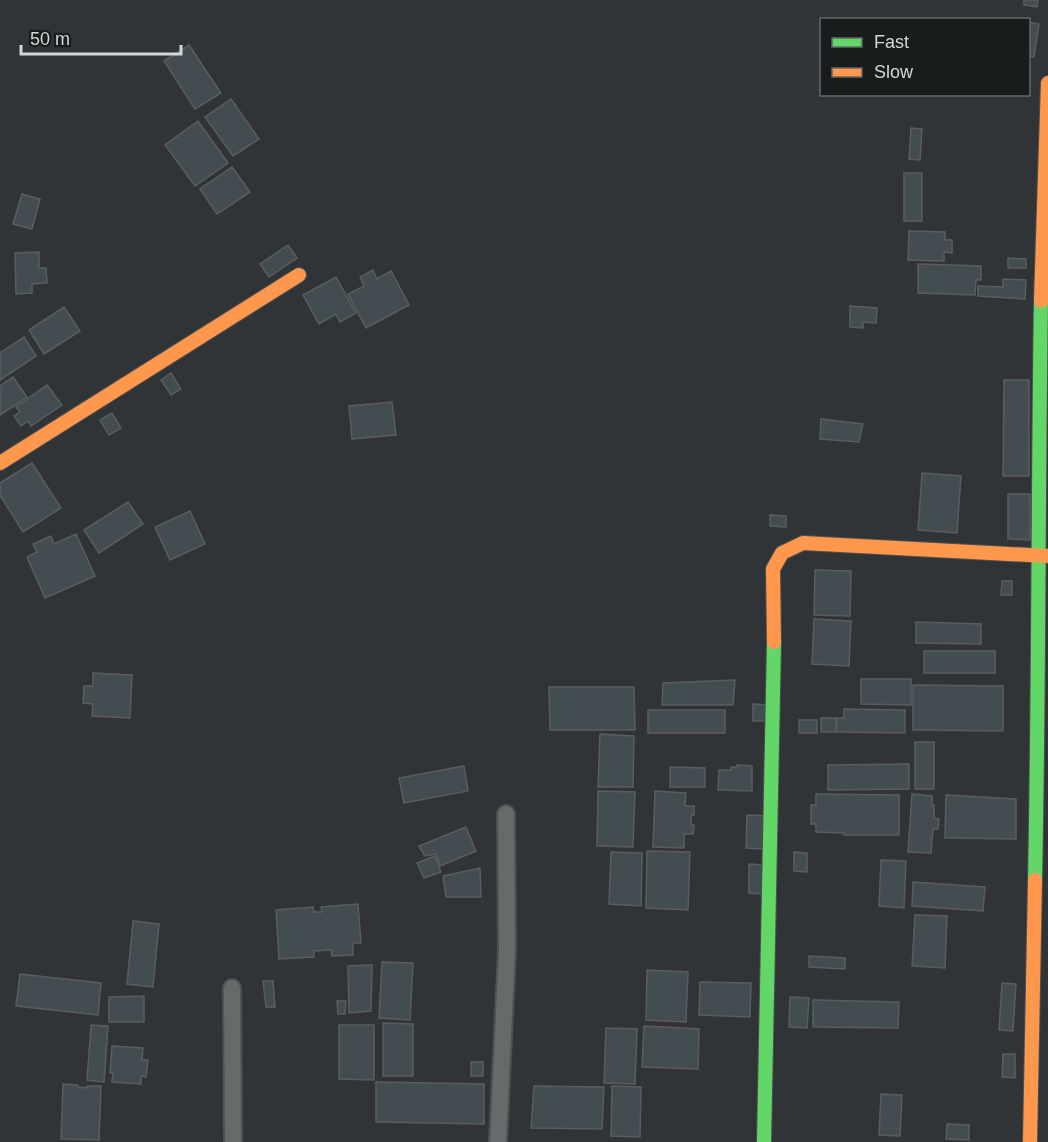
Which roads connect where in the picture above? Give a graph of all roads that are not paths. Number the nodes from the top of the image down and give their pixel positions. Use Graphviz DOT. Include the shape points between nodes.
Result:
graph roads {
  1 [pos="1048,83"];
  2 [pos="299,275"];
  3 [pos="0,463"];
  4 [pos="1043,556"];
  5 [pos="506,814"];
  6 [pos="232,988"];
  7 [pos="233,1142"];
  8 [pos="498,1142"];
  9 [pos="764,1142"];
  10 [pos="1030,1142"];
  1 -- 4 [label="street" via="1042,221"];
  2 -- 3 [label="street"];
  4 -- 9 [label="street" via="803,543 782,553 773,568 776,611"];
  4 -- 10 [label="street"];
  5 -- 8 [label="street" via="507,950"];
  6 -- 7 [label="street"];
}
